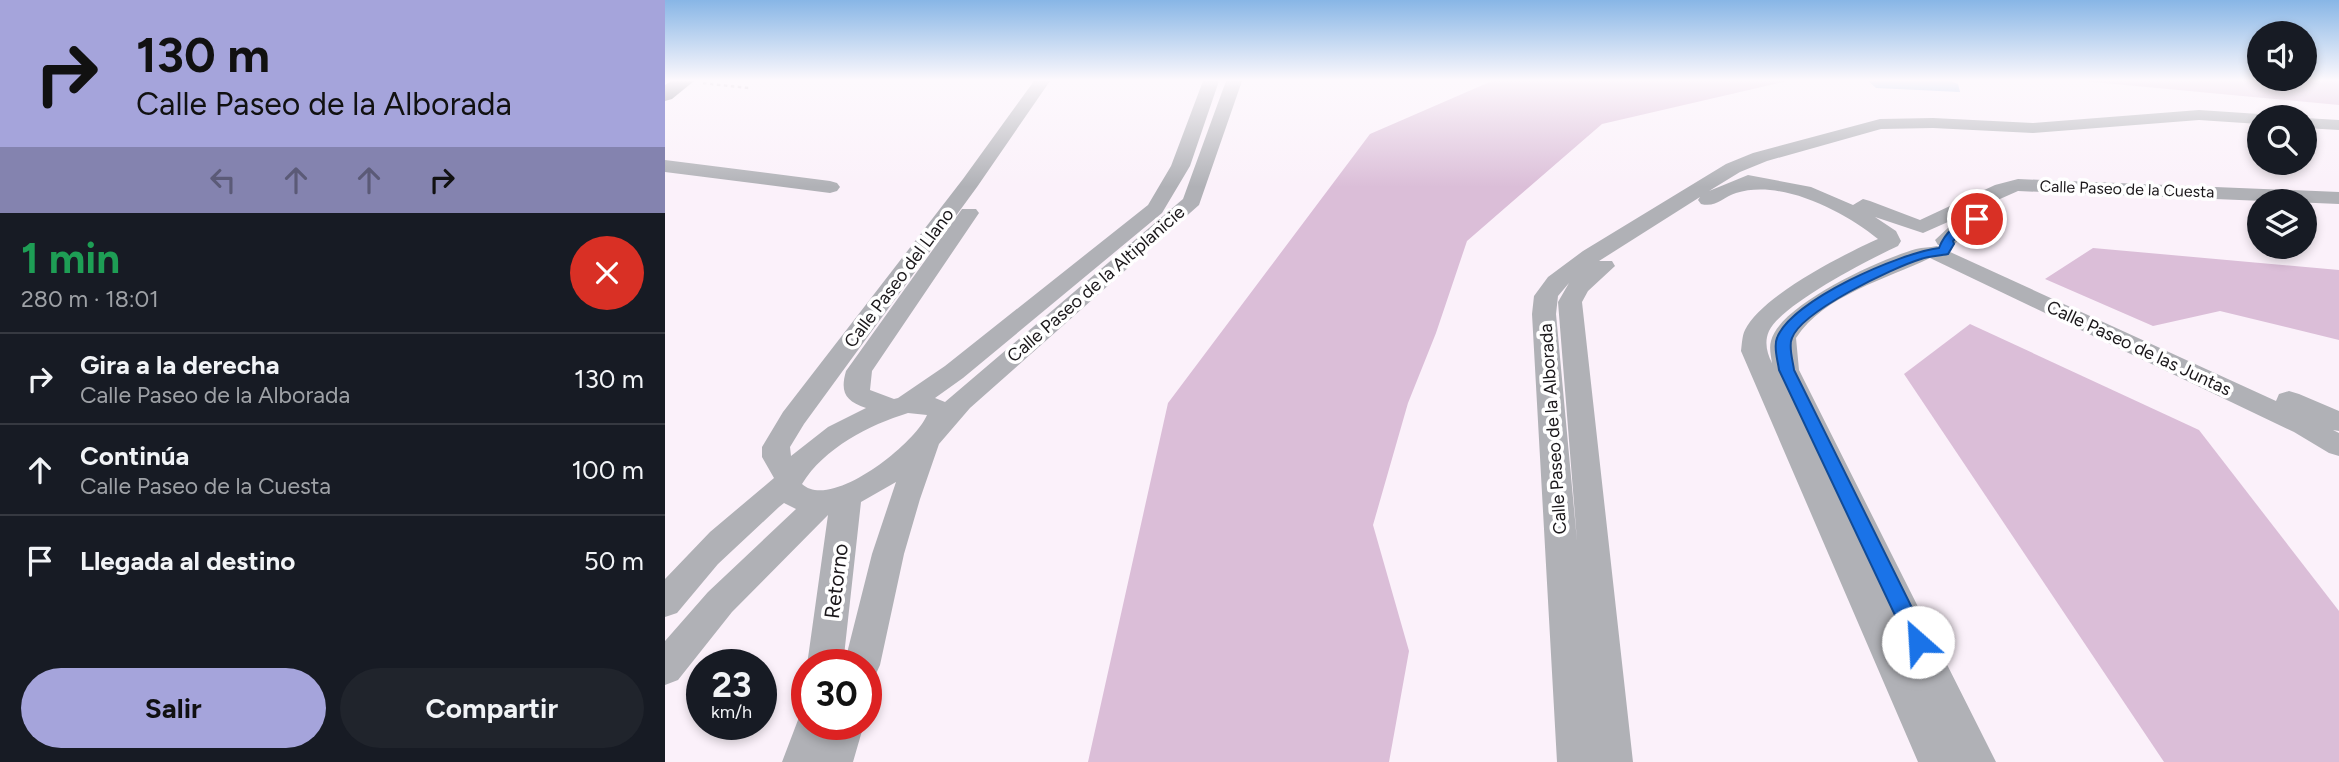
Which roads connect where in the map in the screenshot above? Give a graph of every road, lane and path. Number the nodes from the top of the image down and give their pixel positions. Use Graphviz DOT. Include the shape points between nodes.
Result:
graph roads {
  1 [pos="1020,117"];
  2 [pos="1031,117"];
  3 [pos="1197,117"];
  4 [pos="1222,117"];
  5 [pos="2247,120"];
  6 [pos="2232,121"];
  7 [pos="2247,124"];
  8 [pos="2317,124"];
  9 [pos="2339,125"];
  10 [pos="1969,128"];
  11 [pos="2317,132"];
  12 [pos="2339,133"];
  13 [pos="1775,154"];
  14 [pos="665,166"];
  15 [pos="1734,168"];
  16 [pos="1788,179"];
  17 [pos="1201,181"];
  18 [pos="1172,182"];
  19 [pos="980,183"];
  20 [pos="830,187"];
  21 [pos="2317,198"];
  22 [pos="2339,198"];
  23 [pos="2247,199"];
  24 [pos="2317,205"];
  25 [pos="2339,207"];
  26 [pos="1921,240"];
  27 [pos="1557,315"];
  28 [pos="900,406"];
  29 [pos="2339,422"];
  30 [pos="1801,426"];
  31 [pos="934,429"];
  32 [pos="2339,432"];
  33 [pos="2339,445"];
  34 [pos="788,481"];
  35 [pos="835,500"];
  36 [pos="665,603"];
  37 [pos="1584,630"];
  38 [pos="826,649"];
  39 [pos="866,649"];
  40 [pos="665,669"];
  41 [pos="809,740"];
  42 [pos="840,740"];
  43 [pos="802,762"];
  44 [pos="833,762"];
  45 [pos="1577,762"];
  46 [pos="1613,762"];
  47 [pos="1938,762"];
  48 [pos="1976,762"];
  1 -- 19 [label="street, Calle Paseo del Llano"];
  2 -- 19 [label="street, Calle Paseo del Llano"];
  3 -- 18 [label="street, Calle Paseo de la Altiplanicie"];
  4 -- 17 [label="street, Calle Paseo de la Altiplanicie"];
  5 -- 6 [label="street"];
  6 -- 7 [label="street"];
  6 -- 10 [label="street" via="2036,136"];
  8 -- 9 [label="street"];
  10 -- 13 [label="street" via="1880,124"];
  10 -- 16 [label="street" via="1890,132 1811,155"];
  11 -- 12 [label="street"];
  13 -- 15 [label="street"];
  13 -- 16 [label="street, Calle Paseo de las Juntas"];
  14 -- 20 [label="street"];
  15 -- 16 [label="street, Calle Paseo de las Juntas"];
  15 -- 27 [label="street, Calle Paseo de la Alborada" via="1556,282 1546,296"];
  16 -- 26 [label="street, Calle Paseo de las Juntas" via="1869,221"];
  16 -- 27 [label="street, Calle Paseo de la Alborada" via="1722,191 1609,263 1578,287"];
  17 -- 18 [label="street"];
  17 -- 31 [label="street, Calle Paseo de la Altiplanicie" via="1181,213"];
  18 -- 28 [label="street, Calle Paseo de la Altiplanicie" via="1155,209 954,372"];
  19 -- 28 [label="street, Calle Paseo del Llano" via="859,371 855,387 859,396"];
  19 -- 34 [label="street, Calle Paseo del Llano" via="793,419 776,447"];
  21 -- 22 [label="street, Calle Paseo de la Cuesta"];
  23 -- 26 [label="street, Calle Paseo de la Cuesta" via="2034,195 1957,230"];
  24 -- 25 [label="street"];
  26 -- 29 [label="street, Calle Paseo de las Juntas"];
  26 -- 30 [label="street" via="1792,324 1783,340"];
  26 -- 33 [label="street, Calle Paseo de las Juntas"];
  27 -- 37 [label="street, Calle Paseo de la Alborada"];
  28 -- 31 [label="street" via="938,409 941,414"];
  28 -- 34 [label="street, Calle Paseo de la Altiplanicie" via="823,445"];
  30 -- 47 [label="street"];
  30 -- 48 [label="street"];
  31 -- 35 [label="street, Calle Paseo de la Altiplanicie" via="870,484"];
  31 -- 39 [label="street" via="912,474 894,531"];
  32 -- 33 [label="street"];
  34 -- 35 [label="street" via="790,496 805,502"];
  34 -- 36 [label="street" via="707,552"];
  35 -- 38 [label="street, Retorno"];
  35 -- 40 [label="street" via="719,600"];
  37 -- 45 [label="street, Calle Paseo de la Alborada"];
  37 -- 46 [label="street, Calle Paseo de la Alborada"];
  41 -- 43 [label="street"];
  42 -- 44 [label="street"];
}
